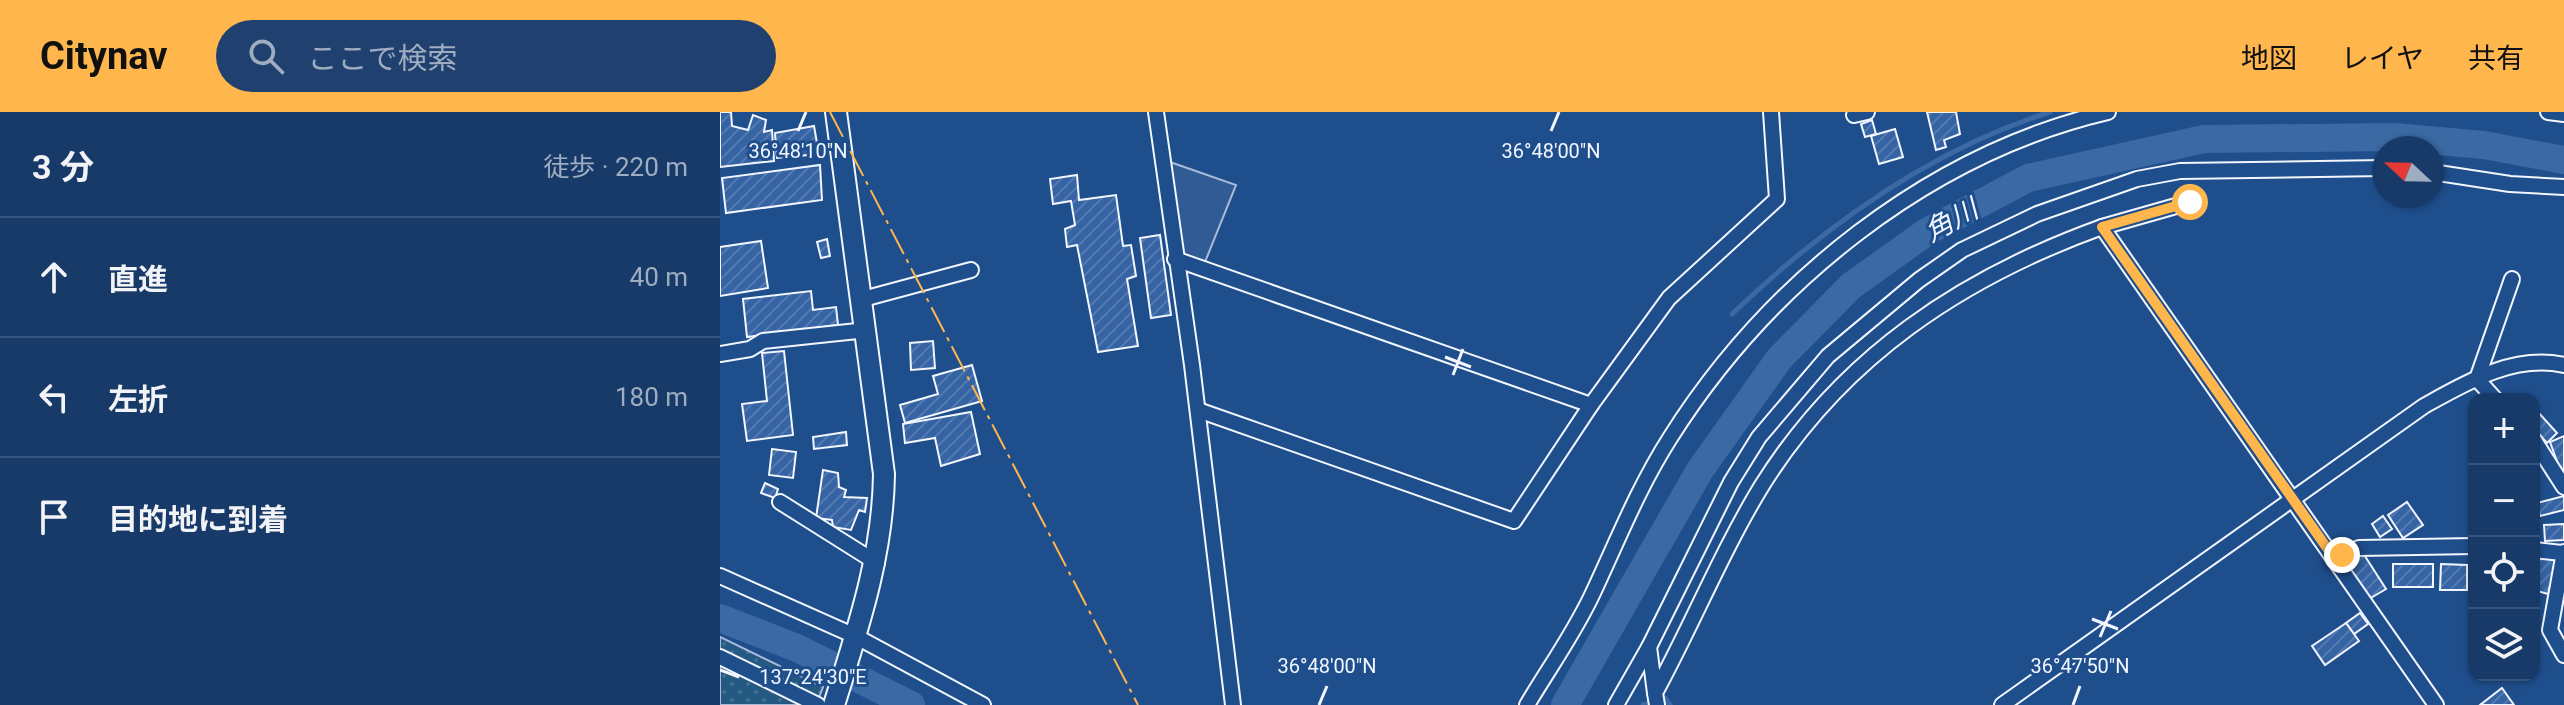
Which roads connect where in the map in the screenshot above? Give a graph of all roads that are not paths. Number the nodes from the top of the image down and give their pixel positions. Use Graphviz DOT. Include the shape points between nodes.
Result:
graph roads {
  1 [pos="836,112"];
  2 [pos="1156,112"];
  3 [pos="1771,112"];
  4 [pos="2108,112"];
  5 [pos="2548,112"];
  6 [pos="2564,114"];
  7 [pos="2372,168"];
  8 [pos="2444,174"];
  9 [pos="2564,187"];
  10 [pos="2190,202"];
  11 [pos="2102,227"];
  12 [pos="1175,259"];
  13 [pos="971,270"];
  14 [pos="2512,279"];
  15 [pos="863,299"];
  16 [pos="867,330"];
  17 [pos="720,354"];
  18 [pos="2564,365"];
  19 [pos="2477,379"];
  20 [pos="2490,393"];
  21 [pos="1591,405"];
  22 [pos="1198,410"];
  23 [pos="2540,449"];
  24 [pos="2564,487"];
  25 [pos="2293,500"];
  26 [pos="780,502"];
  27 [pos="2468,546"];
  28 [pos="2540,550"];
  29 [pos="2563,552"];
  30 [pos="2334,558"];
  31 [pos="877,563"];
  32 [pos="720,576"];
  33 [pos="854,639"];
  34 [pos="1649,647"];
  35 [pos="2564,655"];
  36 [pos="720,657"];
  37 [pos="1656,699"];
  38 [pos="818,705"];
  39 [pos="834,705"];
  40 [pos="983,705"];
  41 [pos="1233,705"];
  42 [pos="1527,705"];
  43 [pos="1616,705"];
  44 [pos="2002,705"];
  45 [pos="2436,705"];
  1 -- 15 [label="street"];
  2 -- 12 [label="street"];
  3 -- 21 [label="street" via="1777,199 1669,298"];
  4 -- 42 [label="street" via="2073,120 1969,162 1912,195 1776,305 1715,373 1670,438 1630,506 1563,652"];
  5 -- 6 [label="street"];
  7 -- 34 [label="street" via="2180,171 2137,179 2037,214 1962,250 1828,356 1759,437"];
  8 -- 9 [label="street"];
  10 -- 11 [label="street"];
  11 -- 25 [label="street"];
  11 -- 37 [label="street" via="2032,252 1945,299 1860,368 1801,431 1761,488"];
  12 -- 21 [label="street"];
  12 -- 22 [label="street"];
  13 -- 15 [label="street"];
  14 -- 19 [label="street"];
  15 -- 16 [label="street"];
  16 -- 17 [label="street" via="763,341"];
  16 -- 31 [label="street" via="884,474"];
  18 -- 19 [label="street" via="2523,363"];
  19 -- 20 [label="street"];
  19 -- 25 [label="street" via="2424,406"];
  21 -- 22 [label="street" via="1514,521"];
  22 -- 41 [label="street"];
  23 -- 24 [label="street"];
  25 -- 30 [label="street"];
  25 -- 44 [label="street"];
  26 -- 31 [label="street"];
  27 -- 30 [label="street" via="2359,548"];
  28 -- 29 [label="street"];
  29 -- 35 [label="street" via="2550,630"];
  30 -- 45 [label="street"];
  31 -- 33 [label="street"];
  32 -- 33 [label="street"];
  33 -- 39 [label="street"];
  33 -- 40 [label="street"];
  34 -- 37 [label="street"];
  34 -- 43 [label="street"];
  36 -- 38 [label="street"];
}
